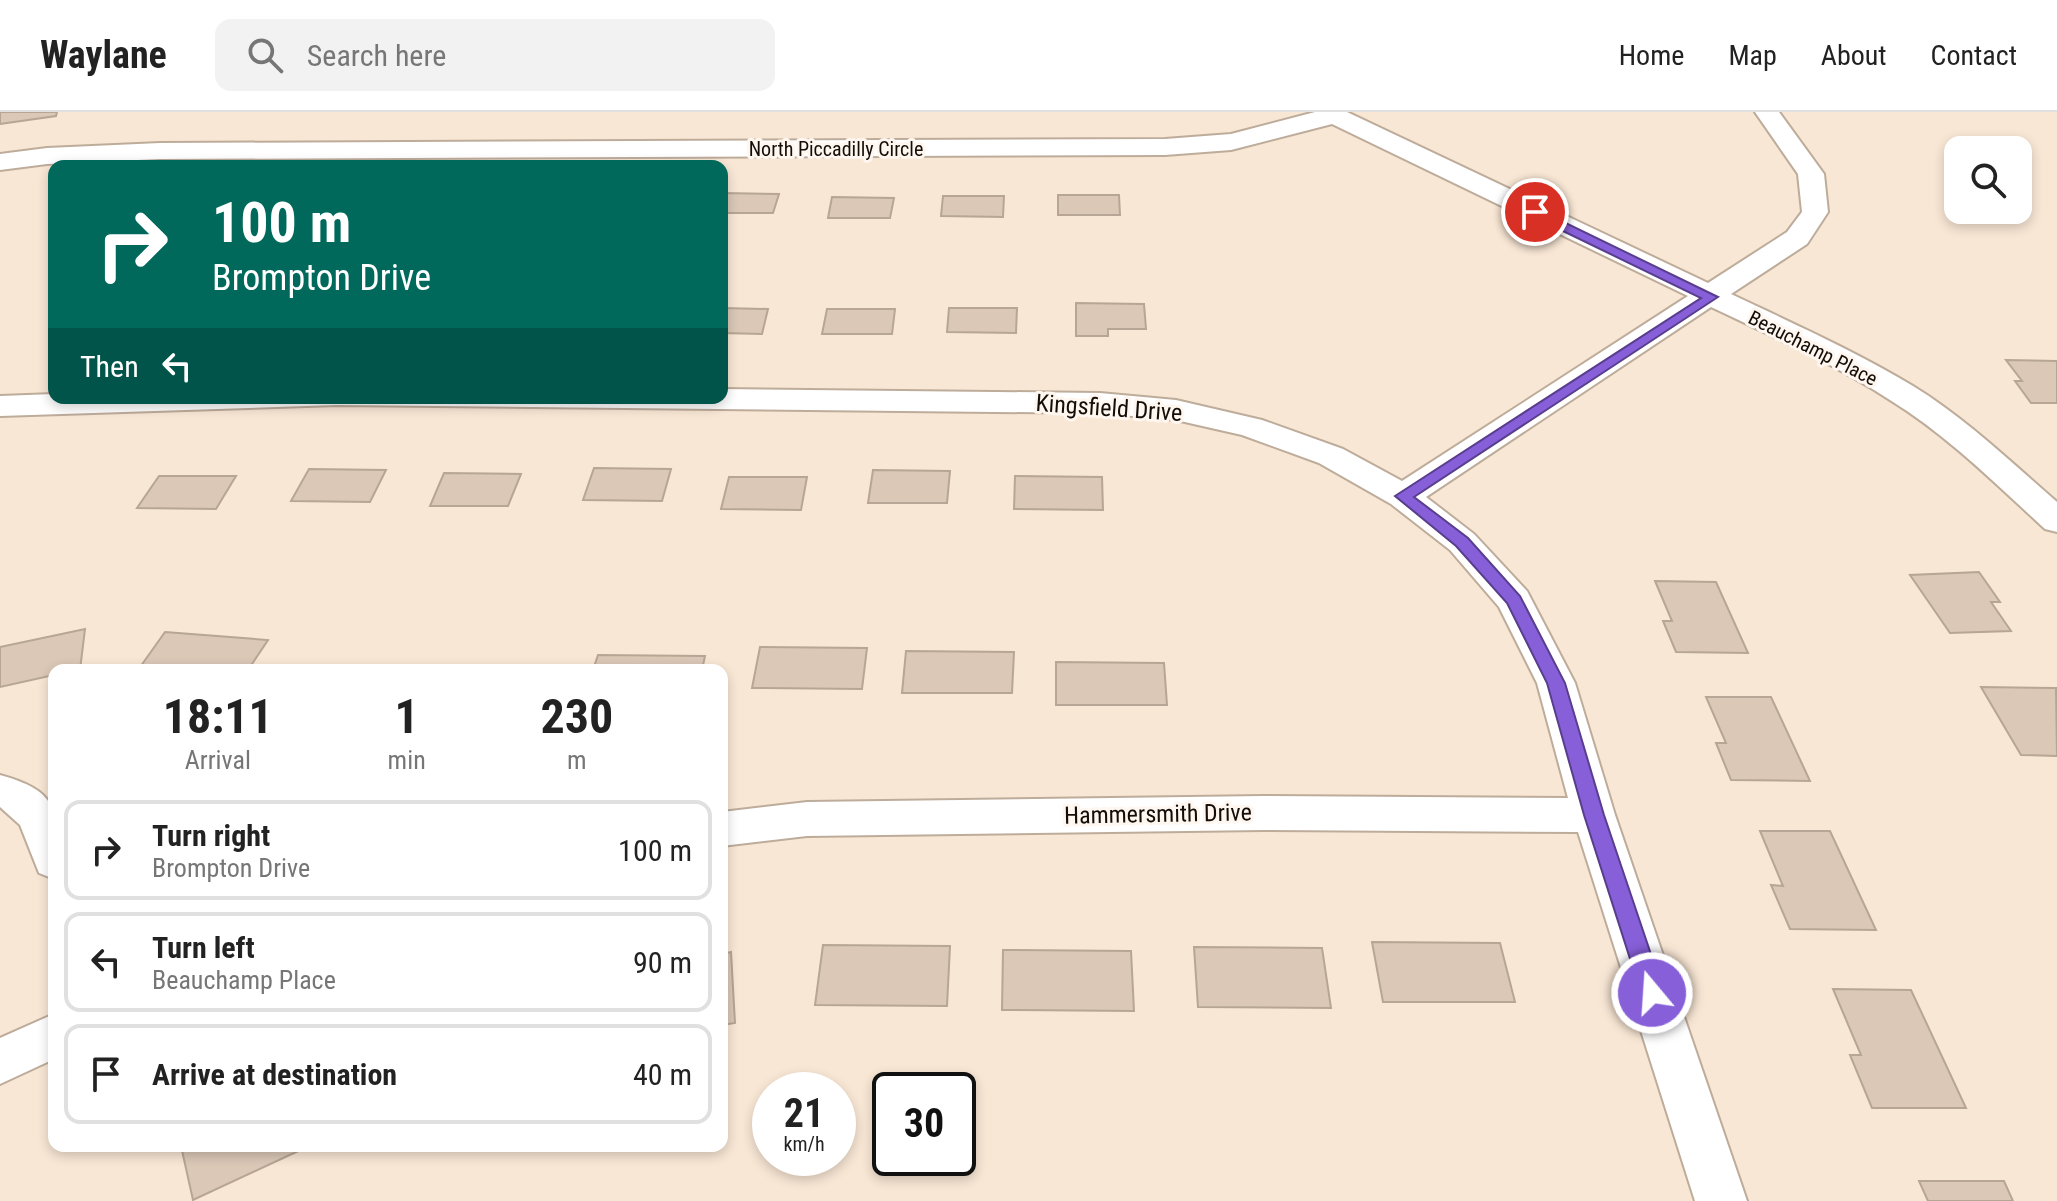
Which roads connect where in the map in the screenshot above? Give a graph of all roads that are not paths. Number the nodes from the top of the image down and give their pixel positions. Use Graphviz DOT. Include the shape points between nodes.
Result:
graph roads {
  1 [pos="1767,112"];
  2 [pos="1330,114"];
  3 [pos="0,162"];
  4 [pos="1711,297"];
  5 [pos="728,399"];
  6 [pos="48,404"];
  7 [pos="0,406"];
  8 [pos="1403,496"];
  9 [pos="2057,521"];
  10 [pos="0,791"];
  11 [pos="1594,815"];
  12 [pos="728,828"];
  13 [pos="48,846"];
  14 [pos="48,1038"];
  15 [pos="0,1062"];
  16 [pos="1721,1201"];
  1 -- 4 [label="street" via="1811,174 1815,212 1797,238"];
  2 -- 3 [label="street, North Piccadilly Circle" via="1231,142 1165,147 189,150"];
  2 -- 4 [label="street, Beauchamp Place"];
  4 -- 8 [label="street"];
  4 -- 9 [label="street, Beauchamp Place" via="1903,394 1987,458"];
  5 -- 8 [label="street, Kingsfield Drive" via="1100,403 1176,410 1251,427 1331,456"];
  6 -- 7 [label="street"];
  8 -- 11 [label="street, Kingsfield Drive" via="1462,542 1514,600 1556,683"];
  10 -- 13 [label="street" via="19,795 33,807"];
  11 -- 12 [label="street, Hammersmith Drive" via="807,819"];
  11 -- 16 [label="street, Kingsfield Drive"];
  14 -- 15 [label="street"];
}
